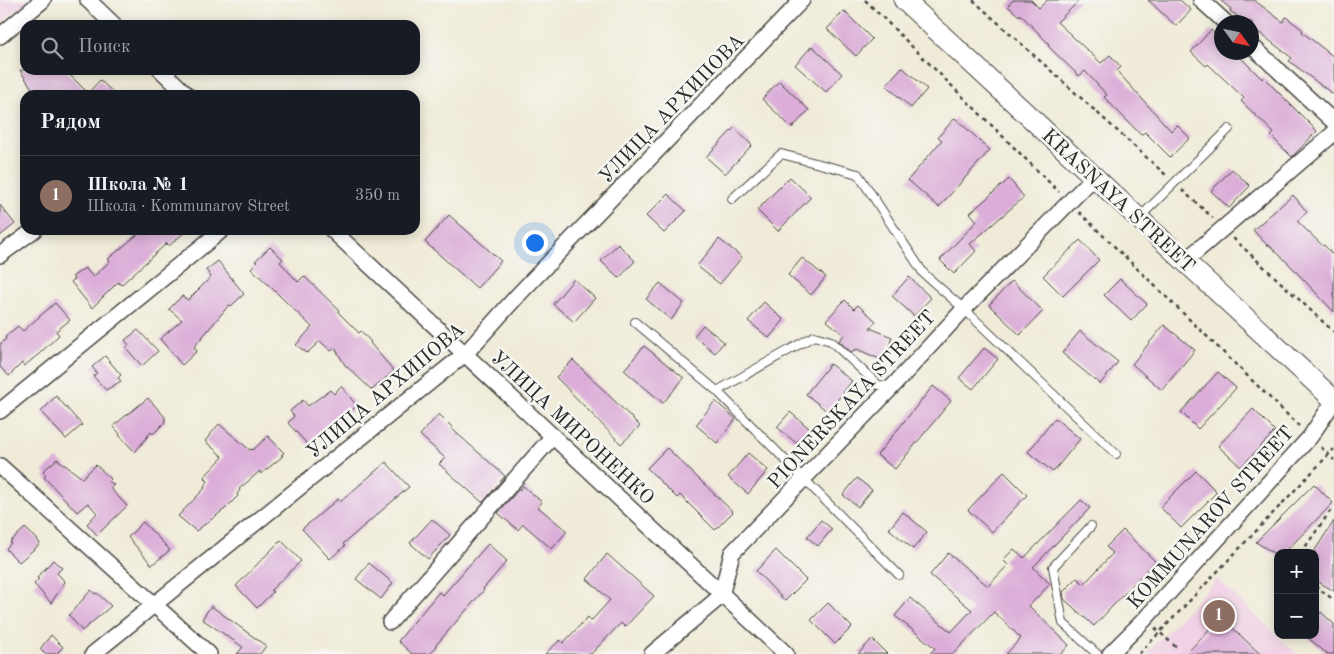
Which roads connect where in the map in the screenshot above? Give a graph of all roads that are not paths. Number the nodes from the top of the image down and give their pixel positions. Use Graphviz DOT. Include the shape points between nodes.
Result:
graph roads {
  1 [pos="43,0"];
  2 [pos="88,0"];
  3 [pos="802,0"];
  4 [pos="1201,0"];
  5 [pos="912,3"];
  6 [pos="1217,15"];
  7 [pos="109,20"];
  8 [pos="0,36"];
  9 [pos="1259,52"];
  10 [pos="166,75"];
  11 [pos="182,90"];
  12 [pos="1334,122"];
  13 [pos="1229,129"];
  14 [pos="1334,134"];
  15 [pos="1094,177"];
  16 [pos="732,199"];
  17 [pos="1139,218"];
  18 [pos="27,235"];
  19 [pos="216,235"];
  20 [pos="337,235"];
  21 [pos="0,255"];
  22 [pos="1185,261"];
  23 [pos="964,309"];
  24 [pos="635,322"];
  25 [pos="466,353"];
  26 [pos="893,386"];
  27 [pos="717,391"];
  28 [pos="1334,401"];
  29 [pos="0,411"];
  30 [pos="553,436"];
  31 [pos="1116,454"];
  32 [pos="0,466"];
  33 [pos="804,479"];
  34 [pos="1091,526"];
  35 [pos="899,575"];
  36 [pos="722,596"];
  37 [pos="153,605"];
  38 [pos="390,622"];
  39 [pos="93,654"];
  40 [pos="209,654"];
  41 [pos="652,654"];
  42 [pos="786,654"];
  43 [pos="1097,654"];
  44 [pos="1110,654"];
  1 -- 8 [label="street"];
  2 -- 7 [label="street"];
  3 -- 25 [label="street, УЛИЦА АРХИПОВА"];
  4 -- 6 [label="street"];
  5 -- 15 [label="main road, KRASNAYA STREET"];
  9 -- 12 [label="street"];
  10 -- 11 [label="street"];
  13 -- 17 [label="lane"];
  14 -- 22 [label="street"];
  15 -- 17 [label="main road, KRASNAYA STREET"];
  15 -- 23 [label="street, PIONERSKAYA STREET"];
  16 -- 23 [label="lane" via="781,154 858,174 924,274"];
  17 -- 22 [label="main road, KRASNAYA STREET"];
  18 -- 21 [label="street"];
  19 -- 29 [label="street"];
  20 -- 25 [label="street, УЛИЦА МИРОНЕНКО"];
  22 -- 28 [label="main road, KRASNAYA STREET"];
  23 -- 26 [label="street, PIONERSKAYA STREET"];
  23 -- 31 [label="lane"];
  24 -- 27 [label="lane"];
  25 -- 30 [label="street, УЛИЦА МИРОНЕНКО"];
  25 -- 37 [label="street, УЛИЦА АРХИПОВА"];
  26 -- 27 [label="lane" via="878,385 831,341 814,336"];
  26 -- 33 [label="street, PIONERSKAYA STREET"];
  27 -- 33 [label="lane"];
  28 -- 44 [label="street, KOMMUNAROV STREET" via="1310,437"];
  30 -- 36 [label="street, УЛИЦА МИРОНЕНКО"];
  30 -- 38 [label="street"];
  32 -- 37 [label="street"];
  33 -- 35 [label="lane"];
  33 -- 36 [label="street, PIONERSKAYA STREET" via="732,553"];
  34 -- 43 [label="lane" via="1053,567 1063,622"];
  36 -- 41 [label="street"];
  36 -- 42 [label="street, УЛИЦА МИРОНЕНКО"];
  37 -- 39 [label="street, УЛИЦА АРХИПОВА"];
  37 -- 40 [label="street"];
}
